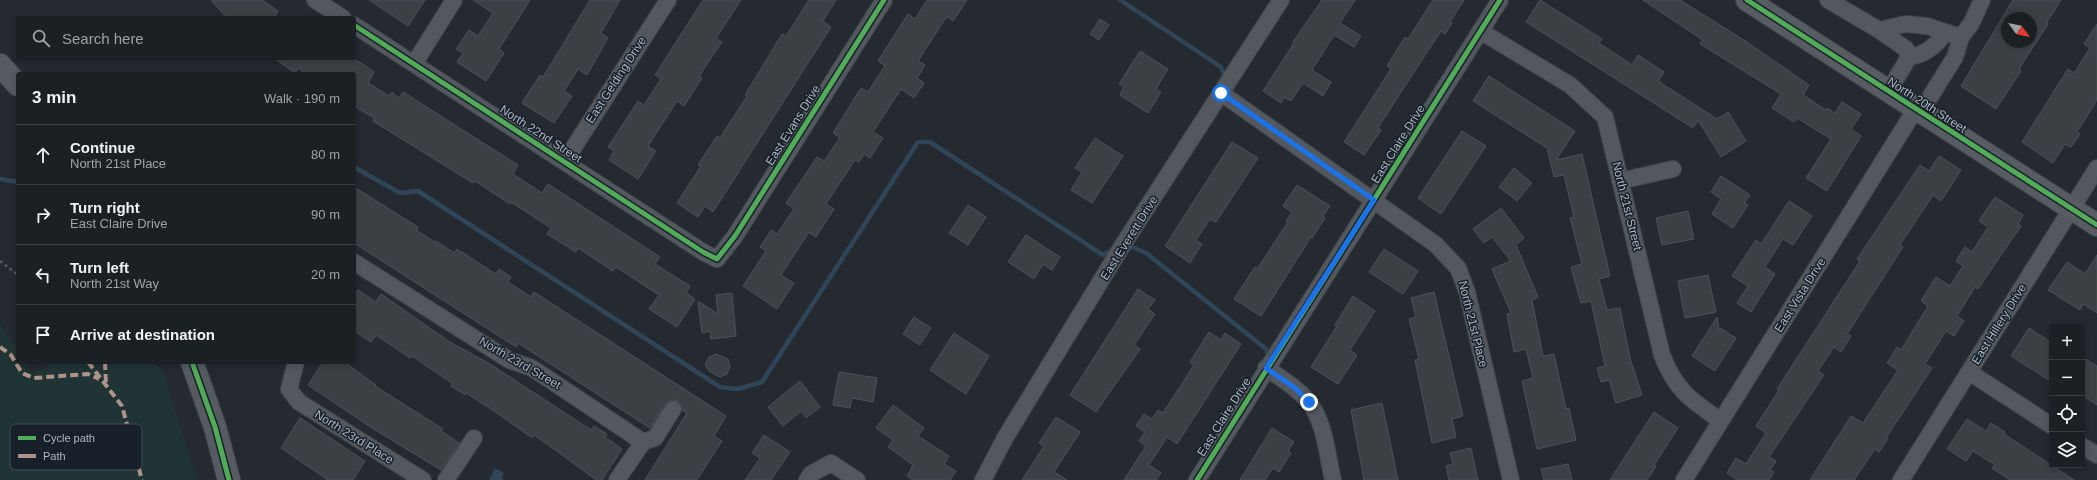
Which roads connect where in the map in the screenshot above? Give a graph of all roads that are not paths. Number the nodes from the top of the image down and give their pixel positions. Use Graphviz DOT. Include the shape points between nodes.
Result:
graph roads {
  1 [pos="315,0"];
  2 [pos="454,0"];
  3 [pos="668,0"];
  4 [pos="884,0"];
  5 [pos="1281,0"];
  6 [pos="1500,0"];
  7 [pos="1747,0"];
  8 [pos="1828,0"];
  9 [pos="1982,0"];
  10 [pos="340,16"];
  11 [pos="356,26"];
  12 [pos="1879,30"];
  13 [pos="1480,31"];
  14 [pos="1945,33"];
  15 [pos="1961,37"];
  16 [pos="1926,51"];
  17 [pos="1909,57"];
  18 [pos="414,64"];
  19 [pos="0,65"];
  20 [pos="1946,70"];
  21 [pos="16,83"];
  22 [pos="1888,92"];
  23 [pos="1221,93"];
  24 [pos="1917,111"];
  25 [pos="565,161"];
  26 [pos="2097,168"];
  27 [pos="1673,169"];
  28 [pos="1620,181"];
  29 [pos="1374,200"];
  30 [pos="2072,209"];
  31 [pos="2097,225"];
  32 [pos="718,259"];
  33 [pos="356,265"];
  34 [pos="193,364"];
  35 [pos="295,364"];
  36 [pos="1266,368"];
  37 [pos="1969,372"];
  38 [pos="673,409"];
  39 [pos="1721,421"];
  40 [pos="2049,424"];
  41 [pos="474,438"];
  42 [pos="643,442"];
  43 [pos="2085,448"];
  44 [pos="2097,455"];
  45 [pos="229,480"];
  46 [pos="423,480"];
  47 [pos="446,480"];
  48 [pos="617,480"];
  49 [pos="808,480"];
  50 [pos="858,480"];
  51 [pos="983,480"];
  52 [pos="1197,480"];
  53 [pos="1333,480"];
  54 [pos="1511,480"];
  55 [pos="1684,480"];
  56 [pos="1901,480"];
  1 -- 10 [label="street"];
  2 -- 18 [label="street"];
  3 -- 25 [label="street, East Gelding Drive"];
  4 -- 32 [label="street, East Evans Drive"];
  5 -- 23 [label="street, East Everett Drive"];
  6 -- 13 [label="street, East Claire Drive"];
  7 -- 22 [label="street, North 20th Street"];
  8 -- 12 [label="street"];
  9 -- 15 [label="street, East Vista Drive" via="1972,24"];
  11 -- 18 [label="street, North 22nd Street"];
  12 -- 14 [label="street" via="1906,24 1927,26"];
  12 -- 17 [label="street" via="1906,50"];
  13 -- 28 [label="street, North 21st Street" via="1570,85 1605,117"];
  13 -- 29 [label="street, East Claire Drive"];
  14 -- 15 [label="street"];
  14 -- 16 [label="street" via="1937,44"];
  15 -- 20 [label="street, East Vista Drive" via="1955,57"];
  16 -- 17 [label="street" via="1920,56"];
  16 -- 20 [label="street"];
  17 -- 22 [label="street"];
  18 -- 25 [label="street, North 22nd Street"];
  19 -- 21 [label="main road"];
  20 -- 24 [label="street, East Vista Drive"];
  22 -- 24 [label="street, North 20th Street"];
  23 -- 29 [label="street, North 21st Place"];
  23 -- 51 [label="street, East Everett Drive" via="1096,290 1005,438"];
  24 -- 30 [label="street, North 20th Street"];
  24 -- 39 [label="street, East Vista Drive"];
  25 -- 32 [label="street, North 22nd Street" via="703,252"];
  26 -- 30 [label="street, East Hillery Drive"];
  27 -- 28 [label="street"];
  28 -- 39 [label="street, North 21st Street" via="1668,372 1686,396"];
  29 -- 36 [label="street, East Claire Drive"];
  29 -- 54 [label="street, North 21st Place" via="1435,244 1458,268 1467,292"];
  30 -- 31 [label="street, North 20th Street"];
  30 -- 37 [label="street, East Hillery Drive"];
  33 -- 42 [label="street, North 23rd Street" via="509,360 532,368"];
  34 -- 45 [label="main road" via="215,427"];
  35 -- 46 [label="street, North 23rd Place" via="289,389 299,402"];
  36 -- 52 [label="street, East Claire Drive"];
  36 -- 53 [label="street" via="1295,388 1309,402 1318,419"];
  37 -- 40 [label="street"];
  37 -- 56 [label="street, East Hillery Drive"];
  38 -- 42 [label="street" via="655,438"];
  39 -- 55 [label="street, East Vista Drive"];
  41 -- 47 [label="street"];
  42 -- 48 [label="street"];
  43 -- 44 [label="street"];
  49 -- 50 [label="street" via="811,474 832,463"];
}
